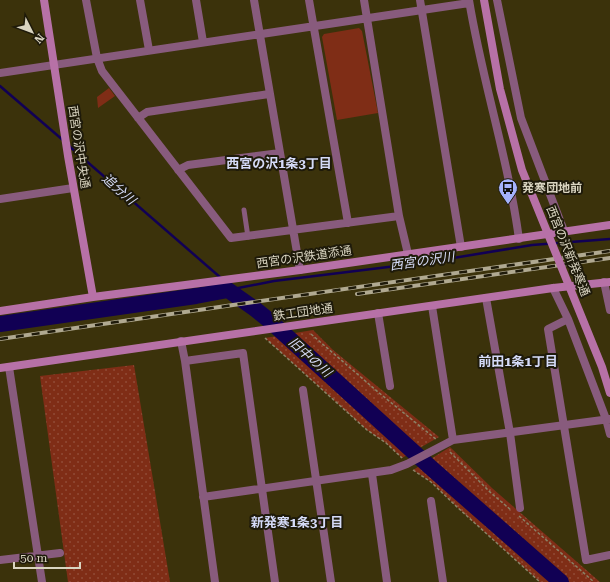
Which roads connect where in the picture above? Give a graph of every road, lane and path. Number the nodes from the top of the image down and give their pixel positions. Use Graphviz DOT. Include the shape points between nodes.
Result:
graph roads {
  1 [pos="44,0"];
  2 [pos="86,0"];
  3 [pos="140,0"];
  4 [pos="196,0"];
  5 [pos="254,0"];
  6 [pos="309,0"];
  7 [pos="364,0"];
  8 [pos="420,0"];
  9 [pos="484,0"];
  10 [pos="497,0"];
  11 [pos="469,1"];
  12 [pos="421,10"];
  13 [pos="367,18"];
  14 [pos="313,26"];
  15 [pos="259,34"];
  16 [pos="203,42"];
  17 [pos="149,50"];
  18 [pos="97,58"];
  19 [pos="54,64"];
  20 [pos="0,73"];
  21 [pos="269,94"];
  22 [pos="138,118"];
  23 [pos="280,152"];
  24 [pos="178,170"];
  25 [pos="74,188"];
  26 [pos="0,199"];
  27 [pos="244,210"];
  28 [pos="399,216"];
  29 [pos="348,223"];
  30 [pos="610,225"];
  31 [pos="293,230"];
  32 [pos="564,231"];
  33 [pos="248,237"];
  34 [pos="519,239"];
  35 [pos="461,247"];
  36 [pos="408,254"];
  37 [pos="300,270"];
  38 [pos="607,282"];
  39 [pos="553,288"];
  40 [pos="93,297"];
  41 [pos="486,298"];
  42 [pos="432,306"];
  43 [pos="610,310"];
  44 [pos="0,311"];
  45 [pos="378,313"];
  46 [pos="568,319"];
  47 [pos="253,331"];
  48 [pos="311,334"];
  49 [pos="181,341"];
  50 [pos="185,361"];
  51 [pos="10,367"];
  52 [pos="0,368"];
  53 [pos="390,386"];
  54 [pos="303,390"];
  55 [pos="610,393"];
  56 [pos="608,419"];
  57 [pos="563,424"];
  58 [pos="510,433"];
  59 [pos="610,434"];
  60 [pos="453,440"];
  61 [pos="442,446"];
  62 [pos="409,463"];
  63 [pos="372,474"];
  64 [pos="317,482"];
  65 [pos="262,489"];
  66 [pos="203,497"];
  67 [pos="431,501"];
  68 [pos="520,508"];
  69 [pos="60,553"];
  70 [pos="39,554"];
  71 [pos="610,555"];
  72 [pos="0,560"];
  73 [pos="42,582"];
  74 [pos="215,582"];
  75 [pos="275,582"];
  76 [pos="331,582"];
  77 [pos="387,582"];
  78 [pos="443,582"];
  79 [pos="540,582"];
  1 -- 19 [label="street, 西宮の沢中央通"];
  2 -- 18 [label="street"];
  3 -- 17 [label="street"];
  4 -- 16 [label="street"];
  5 -- 15 [label="street"];
  6 -- 14 [label="street"];
  7 -- 13 [label="street"];
  8 -- 12 [label="street"];
  9 -- 55 [label="street, 西宮の沢新発寒通, bridge" via="500,89 522,170 602,367"];
  10 -- 32 [label="street" via="521,118"];
  11 -- 12 [label="street"];
  11 -- 34 [label="street"];
  12 -- 13 [label="street"];
  12 -- 35 [label="street"];
  13 -- 14 [label="street"];
  13 -- 28 [label="street"];
  14 -- 15 [label="street"];
  14 -- 29 [label="street"];
  15 -- 16 [label="street"];
  15 -- 21 [label="street"];
  16 -- 17 [label="street"];
  17 -- 18 [label="street"];
  18 -- 19 [label="street"];
  18 -- 22 [label="street" via="102,71"];
  19 -- 20 [label="street"];
  19 -- 25 [label="street, 西宮の沢中央通"];
  21 -- 22 [label="street" via="148,112"];
  21 -- 23 [label="street"];
  22 -- 24 [label="street"];
  23 -- 24 [label="street" via="188,166"];
  23 -- 31 [label="street"];
  24 -- 33 [label="street" via="232,238"];
  25 -- 26 [label="street"];
  25 -- 40 [label="street, 西宮の沢中央通"];
  27 -- 33 [label="lane"];
  28 -- 29 [label="street"];
  28 -- 36 [label="street"];
  29 -- 31 [label="street"];
  30 -- 32 [label="street, 西宮の沢鉄道添通"];
  31 -- 33 [label="street"];
  31 -- 37 [label="street"];
  32 -- 34 [label="street, 西宮の沢鉄道添通"];
  34 -- 35 [label="street, 西宮の沢鉄道添通"];
  35 -- 36 [label="street, 西宮の沢鉄道添通"];
  36 -- 37 [label="street, 西宮の沢鉄道添通"];
  37 -- 40 [label="street, 西宮の沢鉄道添通"];
  38 -- 39 [label="street, 鉄工団地通"];
  38 -- 43 [label="street"];
  39 -- 41 [label="street, 鉄工団地通"];
  39 -- 46 [label="street"];
  40 -- 44 [label="street, 西宮の沢鉄道添通"];
  41 -- 42 [label="street, 鉄工団地通"];
  41 -- 58 [label="street"];
  42 -- 45 [label="street, 鉄工団地通"];
  42 -- 60 [label="street"];
  45 -- 47 [label="street, 鉄工団地通"];
  45 -- 53 [label="street"];
  46 -- 56 [label="street"];
  46 -- 57 [label="street" via="548,329"];
  47 -- 49 [label="street, 鉄工団地通"];
  47 -- 62 [label="path" via="265,338 367,430"];
  48 -- 61 [label="path"];
  49 -- 50 [label="street"];
  49 -- 51 [label="street, 鉄工団地通"];
  50 -- 65 [label="street" via="244,353"];
  50 -- 66 [label="street"];
  51 -- 52 [label="street, 鉄工団地通"];
  51 -- 70 [label="street"];
  54 -- 64 [label="street"];
  56 -- 57 [label="street"];
  56 -- 59 [label="street"];
  57 -- 58 [label="street"];
  57 -- 71 [label="street" via="586,560"];
  58 -- 60 [label="street"];
  58 -- 68 [label="street"];
  60 -- 61 [label="street"];
  61 -- 62 [label="street"];
  62 -- 63 [label="street"];
  62 -- 79 [label="path"];
  63 -- 64 [label="street"];
  63 -- 77 [label="street"];
  64 -- 65 [label="street"];
  64 -- 76 [label="street"];
  65 -- 66 [label="street"];
  65 -- 75 [label="street"];
  66 -- 74 [label="street"];
  67 -- 78 [label="street"];
  69 -- 70 [label="street"];
  70 -- 72 [label="street"];
  70 -- 73 [label="street"];
}
